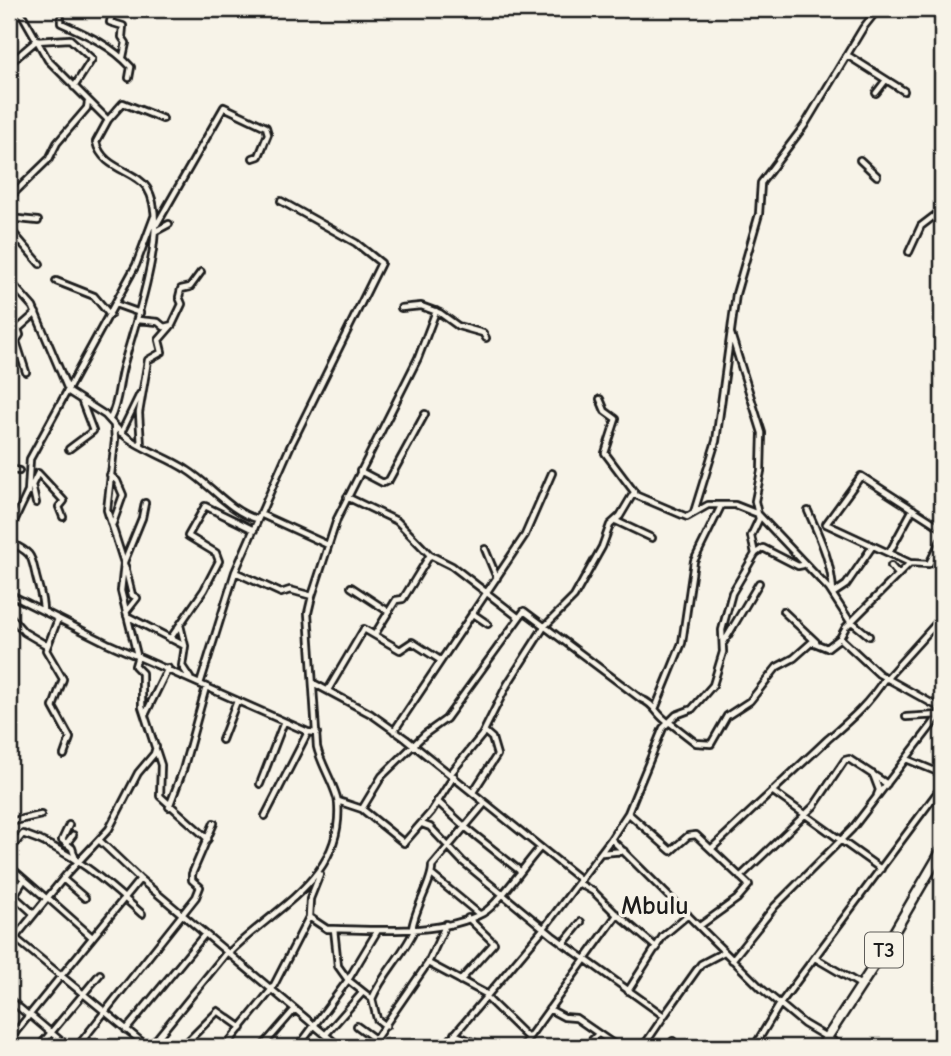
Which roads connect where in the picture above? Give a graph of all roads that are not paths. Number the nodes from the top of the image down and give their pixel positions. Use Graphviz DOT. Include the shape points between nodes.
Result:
graph roads {
  1 [pos="19,9"];
  2 [pos="113,9"];
  3 [pos="878,9"];
  4 [pos="929,9"];
  5 [pos="61,18"];
  6 [pos="942,18"];
  7 [pos="36,41"];
  8 [pos="847,55"];
  9 [pos="123,58"];
  10 [pos="9,64"];
  11 [pos="129,78"];
  12 [pos="886,80"];
  13 [pos="74,87"];
  14 [pos="904,90"];
  15 [pos="876,93"];
  16 [pos="88,102"];
  17 [pos="163,118"];
  18 [pos="108,120"];
  19 [pos="253,158"];
  20 [pos="860,160"];
  21 [pos="877,176"];
  22 [pos="9,197"];
  23 [pos="281,201"];
  24 [pos="942,210"];
  25 [pos="154,216"];
  26 [pos="9,218"];
  27 [pos="38,220"];
  28 [pos="169,224"];
  29 [pos="9,228"];
  30 [pos="156,228"];
  31 [pos="909,251"];
  32 [pos="40,264"];
  33 [pos="201,272"];
  34 [pos="9,280"];
  35 [pos="56,281"];
  36 [pos="115,304"];
  37 [pos="401,308"];
  38 [pos="436,311"];
  39 [pos="36,313"];
  40 [pos="140,313"];
  41 [pos="110,314"];
  42 [pos="138,320"];
  43 [pos="173,325"];
  44 [pos="731,334"];
  45 [pos="486,338"];
  46 [pos="26,372"];
  47 [pos="66,388"];
  48 [pos="142,389"];
  49 [pos="600,399"];
  50 [pos="82,401"];
  51 [pos="425,414"];
  52 [pos="110,419"];
  53 [pos="114,425"];
  54 [pos="121,434"];
  55 [pos="141,446"];
  56 [pos="69,449"];
  57 [pos="9,469"];
  58 [pos="19,471"];
  59 [pos="360,471"];
  60 [pos="552,473"];
  61 [pos="109,474"];
  62 [pos="635,493"];
  63 [pos="347,497"];
  64 [pos="36,503"];
  65 [pos="145,503"];
  66 [pos="721,506"];
  67 [pos="913,509"];
  68 [pos="808,511"];
  69 [pos="693,514"];
  70 [pos="758,514"];
  71 [pos="259,516"];
  72 [pos="63,517"];
  73 [pos="616,521"];
  74 [pos="113,523"];
  75 [pos="942,528"];
  76 [pos="254,530"];
  77 [pos="9,532"];
  78 [pos="652,538"];
  79 [pos="942,538"];
  80 [pos="9,542"];
  81 [pos="328,545"];
  82 [pos="872,547"];
  83 [pos="485,549"];
  84 [pos="889,553"];
  85 [pos="755,554"];
  86 [pos="430,555"];
  87 [pos="124,563"];
  88 [pos="910,563"];
  89 [pos="803,565"];
  90 [pos="891,566"];
  91 [pos="235,572"];
  92 [pos="898,574"];
  93 [pos="497,579"];
  94 [pos="759,583"];
  95 [pos="351,587"];
  96 [pos="9,594"];
  97 [pos="486,594"];
  98 [pos="833,594"];
  99 [pos="312,596"];
  100 [pos="43,611"];
  101 [pos="783,611"];
  102 [pos="389,612"];
  103 [pos="472,613"];
  104 [pos="9,615"];
  105 [pos="126,615"];
  106 [pos="519,617"];
  107 [pos="942,617"];
  108 [pos="58,619"];
  109 [pos="851,622"];
  110 [pos="488,624"];
  111 [pos="180,625"];
  112 [pos="544,627"];
  113 [pos="374,634"];
  114 [pos="869,636"];
  115 [pos="840,638"];
  116 [pos="170,639"];
  117 [pos="724,642"];
  118 [pos="816,642"];
  119 [pos="46,645"];
  120 [pos="185,646"];
  121 [pos="138,656"];
  122 [pos="440,660"];
  123 [pos="168,668"];
  124 [pos="885,678"];
  125 [pos="190,679"];
  126 [pos="315,684"];
  127 [pos="203,686"];
  128 [pos="328,690"];
  129 [pos="237,701"];
  130 [pos="655,709"];
  131 [pos="941,712"];
  132 [pos="145,716"];
  133 [pos="906,717"];
  134 [pos="284,722"];
  135 [pos="669,722"];
  136 [pos="394,731"];
  137 [pos="484,731"];
  138 [pos="308,732"];
  139 [pos="317,733"];
  140 [pos="222,740"];
  141 [pos="415,746"];
  142 [pos="156,747"];
  143 [pos="64,755"];
  144 [pos="906,759"];
  145 [pos="873,774"];
  146 [pos="452,775"];
  147 [pos="260,784"];
  148 [pos="887,784"];
  149 [pos="941,787"];
  150 [pos="772,791"];
  151 [pos="473,792"];
  152 [pos="876,799"];
  153 [pos="437,800"];
  154 [pos="338,801"];
  155 [pos="485,803"];
  156 [pos="169,807"];
  157 [pos="362,808"];
  158 [pos="628,813"];
  159 [pos="41,816"];
  160 [pos="265,816"];
  161 [pos="804,817"];
  162 [pos="9,822"];
  163 [pos="214,824"];
  164 [pos="422,824"];
  165 [pos="69,825"];
  166 [pos="465,827"];
  167 [pos="73,835"];
  168 [pos="208,839"];
  169 [pos="611,839"];
  170 [pos="99,840"];
  171 [pos="839,842"];
  172 [pos="66,844"];
  173 [pos="448,846"];
  174 [pos="540,848"];
  175 [pos="712,848"];
  176 [pos="942,850"];
  177 [pos="9,851"];
  178 [pos="624,851"];
  179 [pos="602,853"];
  180 [pos="77,861"];
  181 [pos="9,866"];
  182 [pos="881,869"];
  183 [pos="520,870"];
  184 [pos="321,872"];
  185 [pos="433,876"];
  186 [pos="740,877"];
  187 [pos="63,879"];
  188 [pos="140,879"];
  189 [pos="24,880"];
  190 [pos="580,881"];
  191 [pos="13,895"];
  192 [pos="502,895"];
  193 [pos="124,897"];
  194 [pos="85,898"];
  195 [pos="47,899"];
  196 [pos="9,903"];
  197 [pos="34,914"];
  198 [pos="142,914"];
  199 [pos="480,914"];
  200 [pos="617,914"];
  201 [pos="183,915"];
  202 [pos="688,915"];
  203 [pos="309,918"];
  204 [pos="468,918"];
  205 [pos="581,922"];
  206 [pos="446,924"];
  207 [pos="701,925"];
  208 [pos="414,928"];
  209 [pos="334,929"];
  210 [pos="544,929"];
  211 [pos="379,930"];
  212 [pos="9,933"];
  213 [pos="205,934"];
  214 [pos="15,937"];
  215 [pos="92,937"];
  216 [pos="564,944"];
  217 [pos="9,946"];
  218 [pos="656,948"];
  219 [pos="724,952"];
  220 [pos="228,953"];
  221 [pos="584,958"];
  222 [pos="815,958"];
  223 [pos="732,960"];
  224 [pos="428,963"];
  225 [pos="61,974"];
  226 [pos="100,974"];
  227 [pos="348,980"];
  228 [pos="460,981"];
  229 [pos="862,985"];
  230 [pos="272,989"];
  231 [pos="628,991"];
  232 [pos="363,992"];
  233 [pos="84,994"];
  234 [pos="487,997"];
  235 [pos="9,999"];
  236 [pos="372,999"];
  237 [pos="780,1004"];
  238 [pos="295,1009"];
  239 [pos="549,1009"];
  240 [pos="105,1012"];
  241 [pos="29,1014"];
  242 [pos="664,1016"];
  243 [pos="315,1026"];
  244 [pos="357,1026"];
  245 [pos="386,1026"];
  246 [pos="242,1028"];
  247 [pos="126,1030"];
  248 [pos="51,1033"];
  249 [pos="326,1034"];
  250 [pos="454,1034"];
  251 [pos="598,1034"];
  252 [pos="827,1037"];
  253 [pos="528,1038"];
  254 [pos="375,1039"];
  255 [pos="9,1040"];
  256 [pos="647,1041"];
  257 [pos="673,1041"];
  258 [pos="39,1047"];
  259 [pos="68,1047"];
  260 [pos="77,1047"];
  261 [pos="149,1047"];
  262 [pos="182,1047"];
  263 [pos="225,1047"];
  264 [pos="261,1047"];
  265 [pos="298,1047"];
  266 [pos="338,1047"];
  267 [pos="370,1047"];
  268 [pos="444,1047"];
  269 [pos="485,1047"];
  270 [pos="522,1047"];
  271 [pos="585,1047"];
  272 [pos="618,1047"];
  273 [pos="640,1047"];
  274 [pos="654,1047"];
  275 [pos="667,1047"];
  276 [pos="754,1047"];
  277 [pos="821,1047"];
  278 [pos="843,1047"];
  1 -- 7 [label="street"];
  2 -- 9 [label="street" via="110,22 123,26 127,43"];
  3 -- 8 [label="street"];
  4 -- 6 [label="street"];
  5 -- 9 [label="street" via="61,23 106,43"];
  7 -- 10 [label="street"];
  7 -- 13 [label="street"];
  7 -- 13 [label="street" via="70,39 92,59"];
  8 -- 12 [label="street"];
  8 -- 44 [label="street" via="804,126 762,181 760,214 739,282"];
  9 -- 11 [label="street" via="131,67"];
  12 -- 14 [label="street"];
  12 -- 15 [label="street"];
  13 -- 16 [label="street"];
  16 -- 18 [label="street"];
  16 -- 22 [label="street" via="52,154"];
  17 -- 18 [label="street" via="123,103"];
  18 -- 25 [label="street" via="96,142 99,150 146,186"];
  19 -- 30 [label="street" via="260,156 266,127 224,107"];
  20 -- 21 [label="street"];
  23 -- 71 [label="street" via="356,243 381,263"];
  24 -- 31 [label="street" via="921,226"];
  25 -- 30 [label="street"];
  25 -- 36 [label="street"];
  26 -- 27 [label="street"];
  28 -- 30 [label="street"];
  29 -- 32 [label="street"];
  30 -- 40 [label="street"];
  33 -- 43 [label="street" via="190,287 181,289 182,304"];
  34 -- 39 [label="street"];
  35 -- 41 [label="street" via="94,296"];
  36 -- 40 [label="street"];
  36 -- 41 [label="street"];
  37 -- 38 [label="street" via="418,304"];
  38 -- 45 [label="street"];
  38 -- 59 [label="street" via="418,358"];
  39 -- 46 [label="street" via="18,329 16,341"];
  39 -- 47 [label="street"];
  40 -- 42 [label="street"];
  41 -- 47 [label="street"];
  42 -- 43 [label="street"];
  42 -- 52 [label="street"];
  43 -- 48 [label="street" via="159,340 162,352 148,360"];
  44 -- 69 [label="street" via="716,442"];
  44 -- 70 [label="street" via="762,433 755,501"];
  47 -- 50 [label="street"];
  47 -- 77 [label="street" via="30,459 28,492"];
  48 -- 54 [label="street"];
  48 -- 55 [label="street"];
  49 -- 62 [label="street" via="605,411 616,419 605,453"];
  50 -- 52 [label="street"];
  50 -- 56 [label="street" via="93,431"];
  51 -- 59 [label="street" via="389,480 383,483"];
  52 -- 53 [label="street"];
  53 -- 54 [label="street"];
  53 -- 61 [label="street"];
  54 -- 55 [label="street"];
  55 -- 71 [label="street" via="187,470 236,508"];
  57 -- 58 [label="street"];
  59 -- 63 [label="street"];
  60 -- 93 [label="street" via="531,523"];
  61 -- 74 [label="street" via="107,510"];
  61 -- 74 [label="street" via="123,495"];
  62 -- 69 [label="street" via="685,517"];
  62 -- 73 [label="street"];
  63 -- 81 [label="street"];
  63 -- 86 [label="street" via="397,521"];
  64 -- 72 [label="street" via="32,485 38,473 64,501 59,507"];
  65 -- 87 [label="street"];
  66 -- 69 [label="street" via="708,505"];
  66 -- 70 [label="street" via="735,505"];
  66 -- 130 [label="street" via="694,561 682,643"];
  67 -- 75 [label="street"];
  67 -- 82 [label="street" via="861,476 825,524"];
  67 -- 84 [label="street"];
  68 -- 98 [label="street" via="828,556"];
  70 -- 85 [label="street" via="751,536"];
  70 -- 89 [label="street" via="794,549"];
  71 -- 76 [label="street"];
  71 -- 81 [label="street"];
  73 -- 78 [label="street"];
  73 -- 112 [label="street" via="574,597"];
  74 -- 87 [label="street"];
  76 -- 91 [label="street"];
  76 -- 111 [label="street" via="205,506 188,536 216,553 219,561"];
  79 -- 88 [label="street" via="929,564"];
  80 -- 100 [label="street" via="35,561"];
  81 -- 99 [label="street"];
  82 -- 84 [label="street"];
  82 -- 98 [label="street" via="846,584"];
  83 -- 93 [label="street"];
  84 -- 88 [label="street"];
  85 -- 89 [label="street" via="763,548"];
  85 -- 117 [label="street" via="732,591 722,630"];
  86 -- 97 [label="street" via="452,566"];
  86 -- 102 [label="street" via="412,589 403,600 396,600"];
  87 -- 105 [label="street" via="121,591"];
  87 -- 105 [label="street" via="132,595 137,598"];
  88 -- 92 [label="street"];
  89 -- 98 [label="street"];
  90 -- 92 [label="street"];
  91 -- 99 [label="street" via="281,593 290,590"];
  91 -- 127 [label="street"];
  92 -- 109 [label="street"];
  93 -- 97 [label="street"];
  94 -- 117 [label="street"];
  95 -- 102 [label="street"];
  96 -- 100 [label="street"];
  97 -- 103 [label="street"];
  97 -- 106 [label="street"];
  98 -- 109 [label="street"];
  99 -- 126 [label="street" via="308,613"];
  100 -- 108 [label="street"];
  101 -- 118 [label="street"];
  102 -- 113 [label="street"];
  103 -- 110 [label="street"];
  103 -- 122 [label="street"];
  104 -- 119 [label="street" via="24,632"];
  105 -- 116 [label="street"];
  105 -- 121 [label="street"];
  106 -- 112 [label="street" via="528,611"];
  106 -- 141 [label="street" via="446,719"];
  107 -- 124 [label="street"];
  108 -- 119 [label="street"];
  108 -- 121 [label="street"];
  109 -- 114 [label="street"];
  109 -- 115 [label="street"];
  111 -- 116 [label="street"];
  111 -- 120 [label="street"];
  112 -- 130 [label="street"];
  112 -- 137 [label="street"];
  113 -- 122 [label="street" via="400,650 412,642"];
  113 -- 128 [label="street" via="364,629"];
  115 -- 118 [label="street" via="827,648"];
  115 -- 124 [label="street"];
  116 -- 120 [label="street"];
  117 -- 135 [label="street" via="716,679 707,694"];
  118 -- 135 [label="street" via="777,667 754,697 727,716 711,744 696,743"];
  119 -- 143 [label="street" via="63,679 53,707 70,738"];
  120 -- 125 [label="street" via="182,666"];
  121 -- 123 [label="street"];
  121 -- 132 [label="street" via="135,666 142,673"];
  122 -- 136 [label="street"];
  123 -- 125 [label="street"];
  123 -- 132 [label="street"];
  124 -- 131 [label="street"];
  124 -- 150 [label="street" via="873,699 847,725"];
  125 -- 127 [label="street"];
  126 -- 128 [label="street"];
  126 -- 139 [label="street"];
  127 -- 129 [label="street"];
  127 -- 156 [label="street"];
  128 -- 136 [label="street"];
  129 -- 134 [label="street"];
  129 -- 140 [label="street"];
  130 -- 135 [label="street"];
  131 -- 133 [label="street"];
  131 -- 144 [label="street"];
  132 -- 142 [label="street"];
  134 -- 138 [label="street"];
  134 -- 147 [label="street"];
  135 -- 158 [label="street"];
  136 -- 141 [label="street"];
  137 -- 146 [label="street"];
  137 -- 151 [label="street" via="492,738 497,755"];
  138 -- 139 [label="street"];
  138 -- 160 [label="street"];
  139 -- 154 [label="street" via="321,765"];
  141 -- 146 [label="street"];
  141 -- 157 [label="street" via="382,776"];
  142 -- 156 [label="street" via="162,765 159,796"];
  142 -- 170 [label="street"];
  144 -- 148 [label="street"];
  144 -- 149 [label="street" via="940,773"];
  145 -- 148 [label="street"];
  145 -- 152 [label="street" via="879,790"];
  145 -- 161 [label="street" via="848,758"];
  146 -- 151 [label="street"];
  146 -- 153 [label="street"];
  148 -- 152 [label="street"];
  149 -- 182 [label="street"];
  150 -- 161 [label="street"];
  150 -- 175 [label="street"];
  151 -- 155 [label="street"];
  152 -- 171 [label="street"];
  153 -- 164 [label="street"];
  153 -- 166 [label="street"];
  154 -- 157 [label="street"];
  154 -- 184 [label="street"];
  155 -- 166 [label="street"];
  155 -- 174 [label="street"];
  156 -- 168 [label="street"];
  157 -- 164 [label="street" via="402,843"];
  158 -- 169 [label="street"];
  158 -- 175 [label="street" via="671,850 693,834"];
  159 -- 162 [label="street"];
  161 -- 171 [label="street"];
  161 -- 186 [label="street"];
  163 -- 168 [label="street"];
  164 -- 173 [label="street"];
  165 -- 172 [label="street" via="62,839"];
  166 -- 173 [label="street"];
  166 -- 183 [label="street"];
  167 -- 172 [label="street"];
  168 -- 201 [label="street" via="192,874 200,890"];
  169 -- 178 [label="street"];
  169 -- 179 [label="street"];
  170 -- 180 [label="street"];
  170 -- 188 [label="street"];
  171 -- 182 [label="street"];
  171 -- 223 [label="street" via="775,906"];
  172 -- 180 [label="street"];
  173 -- 185 [label="street" via="432,866"];
  173 -- 192 [label="street"];
  174 -- 183 [label="street"];
  174 -- 190 [label="street"];
  175 -- 186 [label="street"];
  176 -- 229 [label="highway, T3"];
  177 -- 180 [label="street" via="24,834"];
  178 -- 179 [label="street"];
  178 -- 202 [label="street"];
  179 -- 190 [label="street"];
  180 -- 187 [label="street"];
  180 -- 193 [label="street"];
  181 -- 189 [label="street"];
  182 -- 222 [label="street"];
  183 -- 192 [label="street"];
  184 -- 203 [label="street" via="310,899"];
  184 -- 220 [label="street"];
  185 -- 199 [label="street"];
  185 -- 208 [label="street" via="419,900"];
  186 -- 207 [label="street" via="748,889"];
  187 -- 194 [label="street" via="71,891"];
  187 -- 195 [label="street"];
  188 -- 193 [label="street"];
  188 -- 201 [label="street"];
  189 -- 191 [label="street"];
  189 -- 195 [label="street"];
  190 -- 200 [label="street"];
  190 -- 210 [label="street"];
  191 -- 196 [label="street"];
  191 -- 197 [label="street"];
  192 -- 199 [label="street"];
  192 -- 210 [label="street"];
  193 -- 198 [label="street"];
  193 -- 215 [label="street"];
  195 -- 197 [label="street"];
  195 -- 215 [label="street"];
  197 -- 214 [label="street"];
  199 -- 204 [label="street"];
  200 -- 218 [label="street"];
  200 -- 221 [label="street"];
  201 -- 213 [label="street"];
  201 -- 240 [label="street"];
  202 -- 207 [label="street"];
  202 -- 218 [label="street" via="668,930"];
  203 -- 209 [label="street"];
  203 -- 230 [label="street"];
  204 -- 206 [label="street"];
  204 -- 228 [label="street" via="494,943"];
  205 -- 216 [label="street"];
  206 -- 208 [label="street"];
  206 -- 224 [label="street"];
  207 -- 219 [label="street"];
  208 -- 211 [label="street"];
  208 -- 236 [label="street" via="407,947"];
  209 -- 211 [label="street"];
  209 -- 227 [label="street" via="338,967"];
  210 -- 216 [label="street"];
  210 -- 234 [label="street"];
  211 -- 227 [label="street"];
  212 -- 214 [label="street"];
  213 -- 220 [label="street"];
  213 -- 247 [label="street"];
  214 -- 217 [label="street"];
  214 -- 225 [label="street"];
  215 -- 225 [label="street"];
  216 -- 221 [label="street"];
  218 -- 231 [label="street"];
  219 -- 223 [label="street"];
  219 -- 242 [label="street" via="701,964"];
  220 -- 230 [label="street"];
  220 -- 261 [label="street"];
  221 -- 231 [label="street"];
  221 -- 239 [label="street"];
  222 -- 229 [label="street"];
  222 -- 237 [label="street"];
  223 -- 237 [label="street"];
  224 -- 228 [label="street"];
  224 -- 245 [label="street"];
  225 -- 233 [label="street"];
  225 -- 241 [label="street"];
  226 -- 233 [label="street"];
  227 -- 232 [label="street"];
  227 -- 243 [label="street"];
  228 -- 234 [label="street"];
  229 -- 252 [label="highway, T3"];
  230 -- 238 [label="street"];
  230 -- 246 [label="street"];
  231 -- 242 [label="street"];
  232 -- 236 [label="street"];
  232 -- 249 [label="street"];
  233 -- 240 [label="street"];
  233 -- 248 [label="street"];
  234 -- 250 [label="street"];
  234 -- 253 [label="street"];
  235 -- 241 [label="street"];
  236 -- 245 [label="street" via="375,1014"];
  237 -- 252 [label="street"];
  237 -- 276 [label="street"];
  238 -- 243 [label="street"];
  238 -- 264 [label="street"];
  239 -- 251 [label="street" via="576,1018"];
  239 -- 253 [label="street"];
  240 -- 247 [label="street"];
  240 -- 260 [label="street"];
  241 -- 248 [label="street"];
  241 -- 255 [label="street"];
  242 -- 256 [label="street"];
  243 -- 249 [label="street"];
  243 -- 265 [label="street"];
  244 -- 254 [label="street"];
  245 -- 254 [label="street"];
  246 -- 262 [label="street" via="218,1011"];
  246 -- 263 [label="street"];
  247 -- 261 [label="street"];
  248 -- 258 [label="street"];
  248 -- 259 [label="street"];
  249 -- 266 [label="street"];
  250 -- 268 [label="street"];
  250 -- 269 [label="street"];
  251 -- 271 [label="street"];
  251 -- 272 [label="street"];
  252 -- 277 [label="highway, T3"];
  252 -- 278 [label="street"];
  253 -- 270 [label="street"];
  254 -- 267 [label="street"];
  256 -- 273 [label="street"];
  256 -- 274 [label="street"];
  257 -- 275 [label="street"];
}
